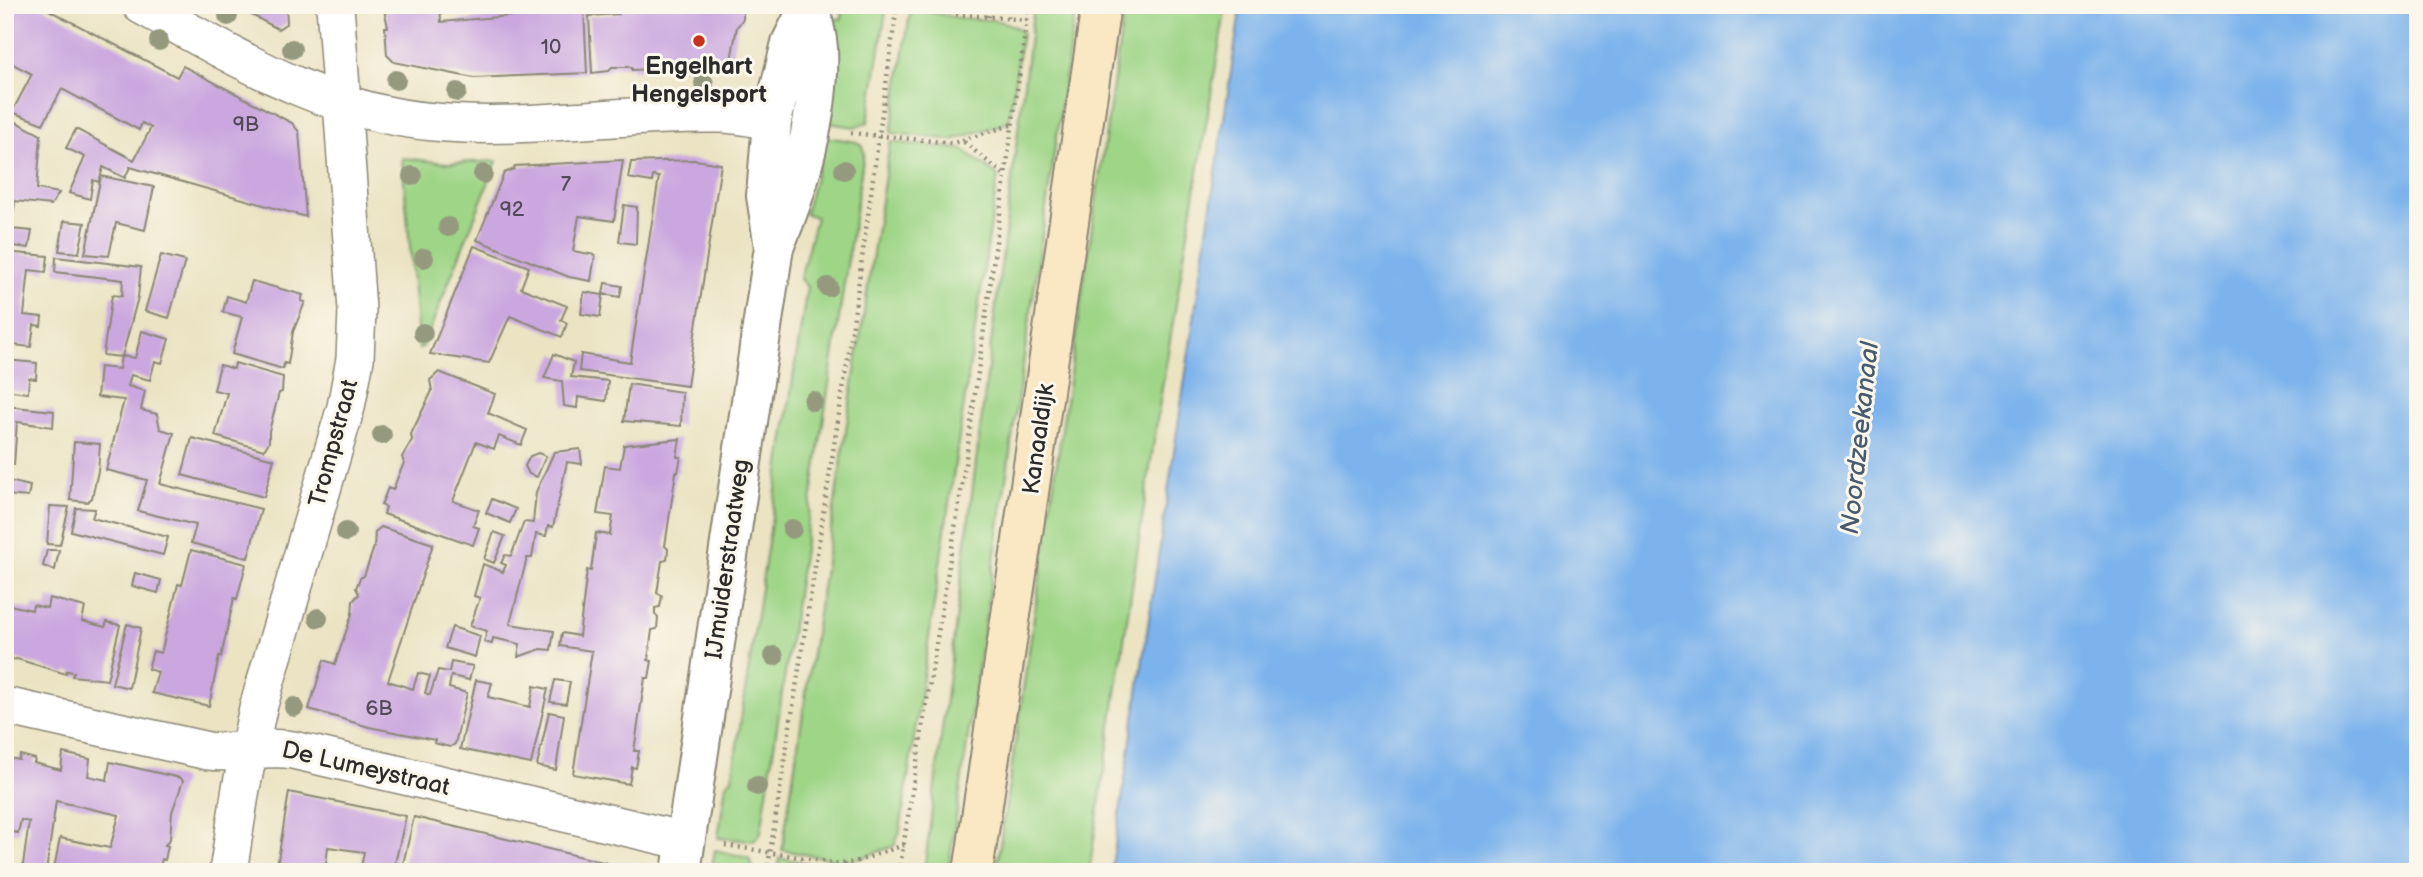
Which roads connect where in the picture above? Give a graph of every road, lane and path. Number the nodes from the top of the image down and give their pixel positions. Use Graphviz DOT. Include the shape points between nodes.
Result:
graph roads {
  1 [pos="141,5"];
  2 [pos="335,5"];
  3 [pos="897,5"];
  4 [pos="915,5"];
  5 [pos="990,5"];
  6 [pos="1010,5"];
  7 [pos="1029,5"];
  8 [pos="1101,5"];
  9 [pos="810,6"];
  10 [pos="988,17"];
  11 [pos="1008,18"];
  12 [pos="1027,20"];
  13 [pos="341,102"];
  14 [pos="772,121"];
  15 [pos="1011,125"];
  16 [pos="877,137"];
  17 [pos="964,141"];
  18 [pos="1003,174"];
  19 [pos="774,247"];
  20 [pos="5,706"];
  21 [pos="248,752"];
  22 [pos="904,845"];
  23 [pos="770,852"];
  24 [pos="683,857"];
  25 [pos="840,864"];
  26 [pos="228,872"];
  27 [pos="767,872"];
  28 [pos="860,872"];
  29 [pos="899,872"];
  30 [pos="973,872"];
  1 -- 13 [label="street" via="289,85"];
  2 -- 13 [label="street, Trompstraat"];
  3 -- 16 [label="path"];
  4 -- 10 [label="path"];
  5 -- 10 [label="path"];
  6 -- 11 [label="path"];
  7 -- 12 [label="path"];
  8 -- 30 [label="main road, Kanaaldijk"];
  9 -- 14 [label="street, IJmuiderstraatweg" via="791,43"];
  9 -- 19 [label="street, IJmuiderstraatweg" via="818,48 811,127 794,201"];
  10 -- 11 [label="path"];
  11 -- 12 [label="path"];
  12 -- 15 [label="path"];
  13 -- 14 [label="street" via="408,119 458,124 721,114"];
  13 -- 21 [label="street, Trompstraat" via="357,310 355,359 346,407"];
  14 -- 19 [label="street, IJmuiderstraatweg" via="766,196"];
  15 -- 17 [label="path"];
  15 -- 18 [label="path"];
  16 -- 17 [label="path"];
  16 -- 23 [label="path" via="851,338"];
  17 -- 18 [label="path"];
  18 -- 22 [label="path" via="964,473"];
  19 -- 24 [label="street, IJmuiderstraatweg"];
  20 -- 21 [label="street, De Lumeystraat" via="208,751"];
  21 -- 24 [label="street, De Lumeystraat" via="271,746 293,750"];
  21 -- 26 [label="street, Trompstraat"];
  22 -- 25 [label="path"];
  22 -- 29 [label="path"];
  23 -- 25 [label="path"];
  23 -- 27 [label="path"];
  25 -- 28 [label="path"];
}
